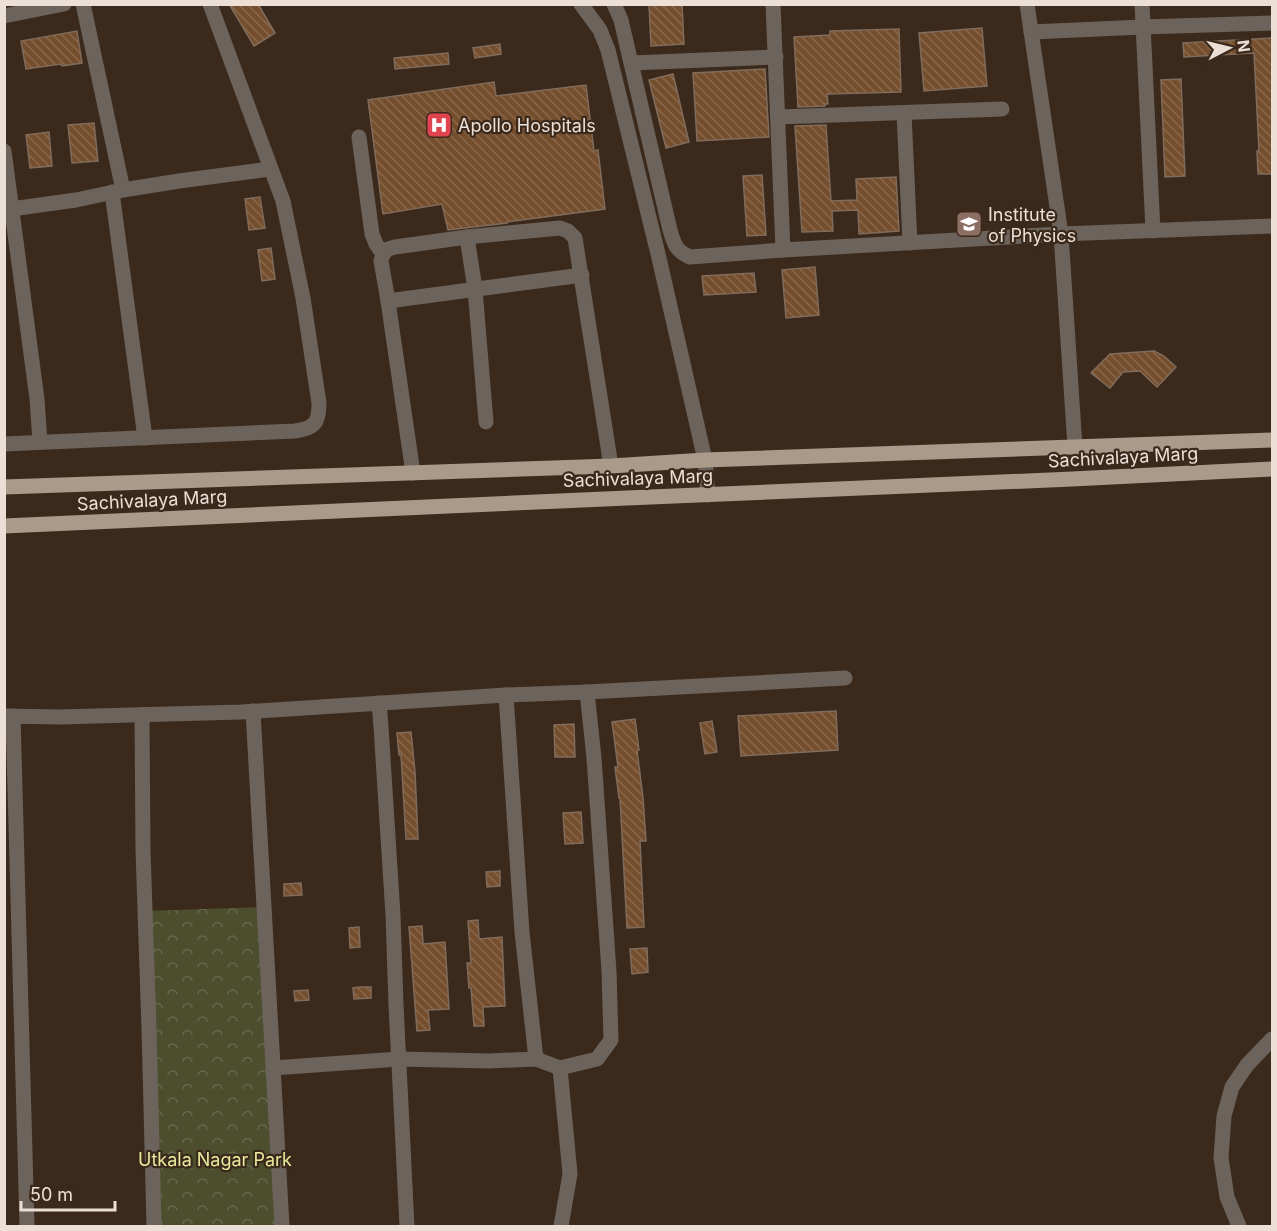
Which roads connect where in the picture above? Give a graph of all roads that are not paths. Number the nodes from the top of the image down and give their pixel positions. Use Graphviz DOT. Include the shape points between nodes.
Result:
graph roads {
  1 [pos="64,4"];
  2 [pos="83,4"];
  3 [pos="210,4"];
  4 [pos="581,4"];
  5 [pos="614,4"];
  6 [pos="773,4"];
  7 [pos="1027,4"];
  8 [pos="1142,4"];
  9 [pos="4,16"];
  10 [pos="1272,23"];
  11 [pos="1143,27"];
  12 [pos="1031,32"];
  13 [pos="776,57"];
  14 [pos="631,63"];
  15 [pos="1002,110"];
  16 [pos="904,113"];
  17 [pos="778,117"];
  18 [pos="359,137"];
  19 [pos="4,151"];
  20 [pos="270,170"];
  21 [pos="117,191"];
  22 [pos="8,209"];
  23 [pos="1272,226"];
  24 [pos="1153,231"];
  25 [pos="1061,234"];
  26 [pos="467,237"];
  27 [pos="910,243"];
  28 [pos="783,250"];
  29 [pos="383,254"];
  30 [pos="582,275"];
  31 [pos="475,289"];
  32 [pos="388,302"];
  33 [pos="486,422"];
  34 [pos="145,438"];
  35 [pos="1272,440"];
  36 [pos="40,442"];
  37 [pos="4,444"];
  38 [pos="1075,447"];
  39 [pos="705,460"];
  40 [pos="611,466"];
  41 [pos="1272,469"];
  42 [pos="413,472"];
  43 [pos="4,487"];
  44 [pos="708,495"];
  45 [pos="4,526"];
  46 [pos="845,678"];
  47 [pos="587,692"];
  48 [pos="506,695"];
  49 [pos="379,703"];
  50 [pos="254,711"];
  51 [pos="142,715"];
  52 [pos="9,716"];
  53 [pos="1272,1039"];
  54 [pos="399,1059"];
  55 [pos="536,1059"];
  56 [pos="273,1068"];
  57 [pos="560,1068"];
  58 [pos="27,1227"];
  59 [pos="153,1227"];
  60 [pos="282,1227"];
  61 [pos="407,1227"];
  62 [pos="561,1227"];
  63 [pos="1239,1227"];
  1 -- 9 [label="street"];
  2 -- 21 [label="street"];
  3 -- 20 [label="street"];
  4 -- 39 [label="street" via="600,30 608,50"];
  5 -- 14 [label="street"];
  6 -- 13 [label="street"];
  7 -- 12 [label="street"];
  8 -- 11 [label="street"];
  10 -- 11 [label="street"];
  11 -- 12 [label="street"];
  11 -- 24 [label="street"];
  12 -- 25 [label="street"];
  13 -- 14 [label="street"];
  13 -- 17 [label="street"];
  14 -- 28 [label="street" via="670,230 681,253 690,257"];
  15 -- 16 [label="street"];
  16 -- 17 [label="street"];
  16 -- 27 [label="street"];
  17 -- 28 [label="street"];
  18 -- 29 [label="street" via="372,234"];
  19 -- 22 [label="street"];
  20 -- 21 [label="street"];
  20 -- 34 [label="street" via="283,201 303,298 319,403 316,422 296,431"];
  21 -- 22 [label="street"];
  21 -- 34 [label="street"];
  22 -- 36 [label="street"];
  23 -- 24 [label="street"];
  24 -- 25 [label="street"];
  25 -- 27 [label="street"];
  25 -- 38 [label="street"];
  26 -- 29 [label="street" via="395,247"];
  26 -- 30 [label="street" via="560,228 575,238"];
  26 -- 31 [label="street"];
  27 -- 28 [label="street"];
  29 -- 32 [label="street"];
  30 -- 31 [label="street"];
  30 -- 40 [label="street"];
  31 -- 32 [label="street"];
  31 -- 33 [label="street"];
  32 -- 42 [label="street"];
  34 -- 36 [label="street"];
  35 -- 38 [label="main road"];
  36 -- 37 [label="street"];
  38 -- 39 [label="main road"];
  39 -- 40 [label="main road"];
  39 -- 44 [label="street"];
  40 -- 42 [label="main road"];
  41 -- 44 [label="main road, Sachivalaya Marg"];
  42 -- 43 [label="main road"];
  44 -- 45 [label="main road, Sachivalaya Marg"];
  46 -- 47 [label="street"];
  47 -- 48 [label="street"];
  47 -- 57 [label="street" via="611,1040 597,1059"];
  48 -- 49 [label="street"];
  48 -- 55 [label="street"];
  49 -- 50 [label="street"];
  49 -- 54 [label="street"];
  50 -- 51 [label="street"];
  50 -- 56 [label="street"];
  51 -- 52 [label="street"];
  51 -- 59 [label="street"];
  52 -- 58 [label="street"];
  53 -- 63 [label="street" via="1232,1087 1224,1116 1221,1158 1227,1197"];
  54 -- 55 [label="street"];
  54 -- 56 [label="street"];
  54 -- 61 [label="street"];
  55 -- 57 [label="street"];
  56 -- 60 [label="street"];
  57 -- 62 [label="street" via="570,1174"];
}
